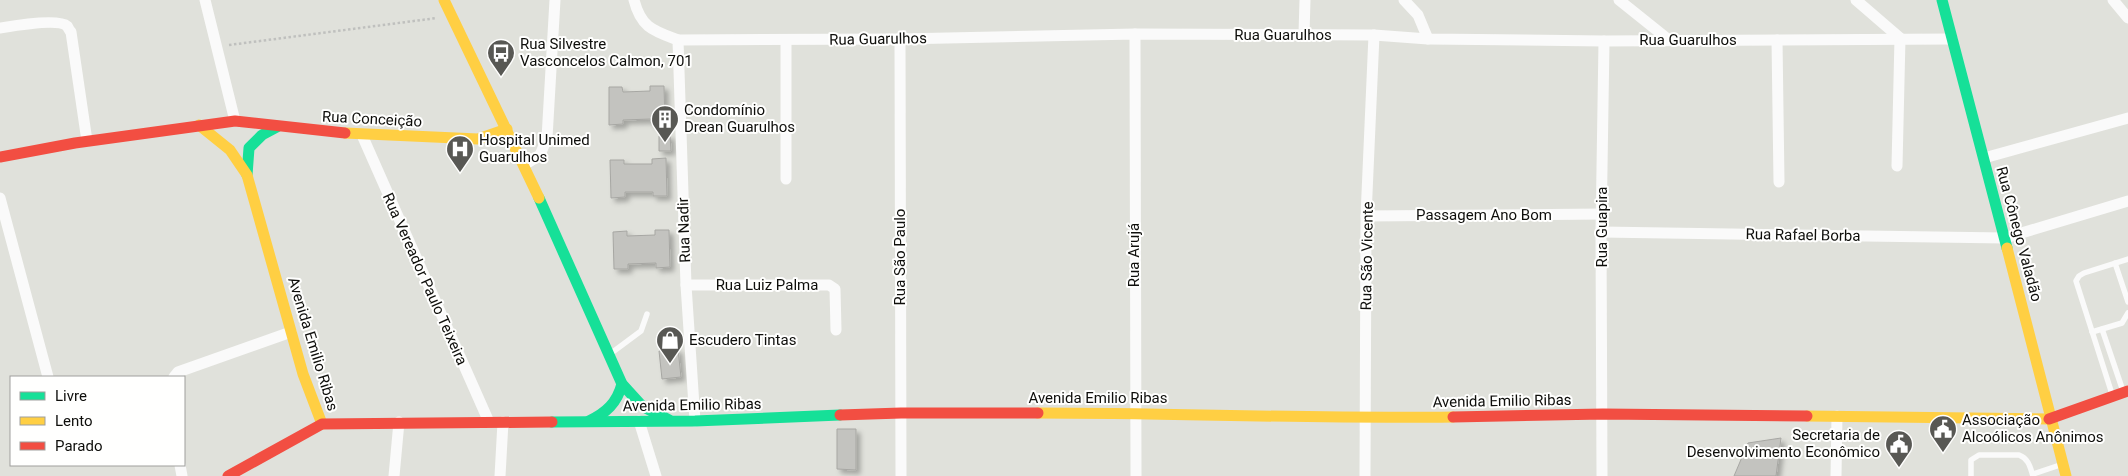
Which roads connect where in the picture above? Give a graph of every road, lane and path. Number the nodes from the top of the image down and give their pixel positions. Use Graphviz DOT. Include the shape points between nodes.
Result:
graph roads {
  1 [pos="205,0"];
  2 [pos="444,0"];
  3 [pos="554,0"];
  4 [pos="634,0"];
  5 [pos="1305,0"];
  6 [pos="1404,0"];
  7 [pos="1619,0"];
  8 [pos="1856,0"];
  9 [pos="1942,0"];
  10 [pos="2113,0"];
  11 [pos="453,16"];
  12 [pos="2128,18"];
  13 [pos="0,28"];
  14 [pos="1135,34"];
  15 [pos="1304,34"];
  16 [pos="1374,35"];
  17 [pos="1900,38"];
  18 [pos="900,39"];
  19 [pos="1428,39"];
  20 [pos="1952,39"];
  21 [pos="678,40"];
  22 [pos="786,40"];
  23 [pos="1669,40"];
  24 [pos="1777,40"];
  25 [pos="1604,41"];
  26 [pos="217,47"];
  27 [pos="2128,118"];
  28 [pos="235,121"];
  29 [pos="198,125"];
  30 [pos="277,126"];
  31 [pos="507,129"];
  32 [pos="362,135"];
  33 [pos="87,141"];
  34 [pos="0,157"];
  35 [pos="1984,158"];
  36 [pos="524,165"];
  37 [pos="1897,166"];
  38 [pos="247,175"];
  39 [pos="786,179"];
  40 [pos="1779,182"];
  41 [pos="0,198"];
  42 [pos="2128,201"];
  43 [pos="1602,214"];
  44 [pos="1366,216"];
  45 [pos="1601,232"];
  46 [pos="2005,238"];
  47 [pos="2128,259"];
  48 [pos="2115,263"];
  49 [pos="686,284"];
  50 [pos="2128,302"];
  51 [pos="647,314"];
  52 [pos="2128,314"];
  53 [pos="2102,329"];
  54 [pos="836,330"];
  55 [pos="291,332"];
  56 [pos="2092,332"];
  57 [pos="608,356"];
  58 [pos="48,376"];
  59 [pos="175,376"];
  60 [pos="622,384"];
  61 [pos="2122,393"];
  62 [pos="2083,408"];
  63 [pos="901,413"];
  64 [pos="1136,413"];
  65 [pos="1603,414"];
  66 [pos="1836,416"];
  67 [pos="1366,418"];
  68 [pos="2051,419"];
  69 [pos="639,421"];
  70 [pos="671,421"];
  71 [pos="695,421"];
  72 [pos="399,422"];
  73 [pos="489,422"];
  74 [pos="503,422"];
  75 [pos="586,422"];
  76 [pos="322,424"];
  77 [pos="2058,444"];
  78 [pos="2062,464"];
  79 [pos="2033,475"];
  80 [pos="228,476"];
  81 [pos="394,476"];
  82 [pos="500,476"];
  83 [pos="656,476"];
  84 [pos="901,476"];
  85 [pos="1136,476"];
  86 [pos="1365,476"];
  87 [pos="1602,476"];
  88 [pos="1836,476"];
  89 [pos="1971,476"];
  90 [pos="2066,476"];
  1 -- 26 [label="street"];
  2 -- 11 [label="main road"];
  3 -- 36 [label="street" via="547,138 540,155"];
  4 -- 21 [label="street, Rua Guarulhos" via="641,19 650,29"];
  5 -- 15 [label="street"];
  6 -- 19 [label="street" via="1418,16"];
  7 -- 23 [label="street"];
  8 -- 17 [label="street"];
  9 -- 20 [label="main road, Rua Cônego Valadão"];
  10 -- 12 [label="street"];
  11 -- 26 [label="path"];
  11 -- 31 [label="main road"];
  13 -- 33 [label="street" via="66,25 71,32"];
  14 -- 15 [label="street, Rua Guarulhos"];
  14 -- 18 [label="street, Rua Guarulhos"];
  14 -- 64 [label="street, Rua Arujá"];
  15 -- 16 [label="street, Rua Guarulhos"];
  16 -- 19 [label="street, Rua Guarulhos"];
  16 -- 44 [label="street, Rua São Vicente"];
  17 -- 20 [label="street, Rua Guarulhos"];
  17 -- 24 [label="street, Rua Guarulhos"];
  17 -- 37 [label="street"];
  18 -- 22 [label="street, Rua Guarulhos"];
  18 -- 63 [label="street, Rua São Paulo"];
  19 -- 25 [label="street, Rua Guarulhos"];
  20 -- 35 [label="main road, Rua Cônego Valadão"];
  21 -- 22 [label="street, Rua Guarulhos"];
  21 -- 49 [label="street, Rua Nadir"];
  22 -- 39 [label="street"];
  23 -- 24 [label="street, Rua Guarulhos"];
  23 -- 25 [label="street, Rua Guarulhos"];
  24 -- 40 [label="street"];
  25 -- 43 [label="street, Rua Guapira"];
  26 -- 28 [label="street"];
  27 -- 35 [label="street"];
  28 -- 29 [label="main road"];
  28 -- 30 [label="main road, Rua Conceição"];
  29 -- 33 [label="main road"];
  29 -- 38 [label="main road, Avenida Emilio Ribas" via="230,150"];
  30 -- 32 [label="main road, Rua Conceição"];
  30 -- 38 [label="main road, Avenida Emilio Ribas" via="249,148"];
  31 -- 32 [label="main road, Rua Conceição" via="478,139"];
  31 -- 36 [label="main road"];
  32 -- 73 [label="street, Rua Vereador Paulo Teixeira"];
  33 -- 34 [label="main road"];
  35 -- 46 [label="main road, Rua Cônego Valadão"];
  36 -- 57 [label="main road"];
  38 -- 55 [label="main road, Avenida Emilio Ribas"];
  41 -- 58 [label="street"];
  42 -- 46 [label="street, Rua Rafael Borba"];
  43 -- 44 [label="street, Passagem Ano Bom"];
  43 -- 45 [label="street, Rua Guapira"];
  44 -- 67 [label="street, Rua São Vicente"];
  45 -- 46 [label="street, Rua Rafael Borba"];
  45 -- 65 [label="street, Rua Guapira"];
  46 -- 68 [label="main road, Rua Cônego Valadão"];
  47 -- 48 [label="lane"];
  48 -- 50 [label="lane"];
  48 -- 56 [label="lane" via="2084,273 2076,281"];
  49 -- 54 [label="street, Rua Luiz Palma" via="829,285 835,289"];
  49 -- 71 [label="street, Rua Nadir"];
  51 -- 57 [label="lane" via="641,331"];
  52 -- 53 [label="lane" via="2122,323"];
  53 -- 56 [label="lane"];
  53 -- 61 [label="lane"];
  55 -- 59 [label="street" via="178,372"];
  55 -- 76 [label="main road, Avenida Emilio Ribas"];
  56 -- 61 [label="lane"];
  57 -- 60 [label="main road"];
  60 -- 70 [label="main road" via="642,406"];
  60 -- 75 [label="main road" via="610,409"];
  61 -- 62 [label="main road, Avenida Emilio Ribas"];
  62 -- 68 [label="main road, Avenida Emilio Ribas"];
  62 -- 77 [label="main road" via="2066,424"];
  63 -- 64 [label="main road, Avenida Emilio Ribas"];
  63 -- 71 [label="main road, Avenida Emilio Ribas"];
  63 -- 84 [label="street, Rua São Paulo"];
  64 -- 67 [label="main road, Avenida Emilio Ribas"];
  64 -- 85 [label="street, Rua Arujá"];
  65 -- 66 [label="main road, Avenida Emilio Ribas"];
  65 -- 67 [label="main road, Avenida Emilio Ribas"];
  65 -- 87 [label="street, Rua Guapira"];
  66 -- 68 [label="main road, Avenida Emilio Ribas"];
  66 -- 88 [label="street"];
  67 -- 86 [label="street, Rua São Vicente"];
  68 -- 77 [label="main road, Rua Cônego Valadão"];
  69 -- 70 [label="main road, Avenida Emilio Ribas"];
  69 -- 75 [label="main road, Avenida Emilio Ribas"];
  69 -- 83 [label="street"];
  70 -- 71 [label="main road, Avenida Emilio Ribas"];
  72 -- 73 [label="main road, Avenida Emilio Ribas"];
  72 -- 76 [label="main road, Avenida Emilio Ribas"];
  72 -- 81 [label="street"];
  73 -- 74 [label="main road, Avenida Emilio Ribas"];
  74 -- 75 [label="main road, Avenida Emilio Ribas"];
  74 -- 82 [label="street"];
  76 -- 80 [label="main road"];
  77 -- 78 [label="main road, Rua Cônego Valadão"];
  78 -- 79 [label="lane"];
  78 -- 90 [label="main road, Rua Cônego Valadão"];
  79 -- 89 [label="lane" via="2025,458 1979,455 1971,460"];
}
